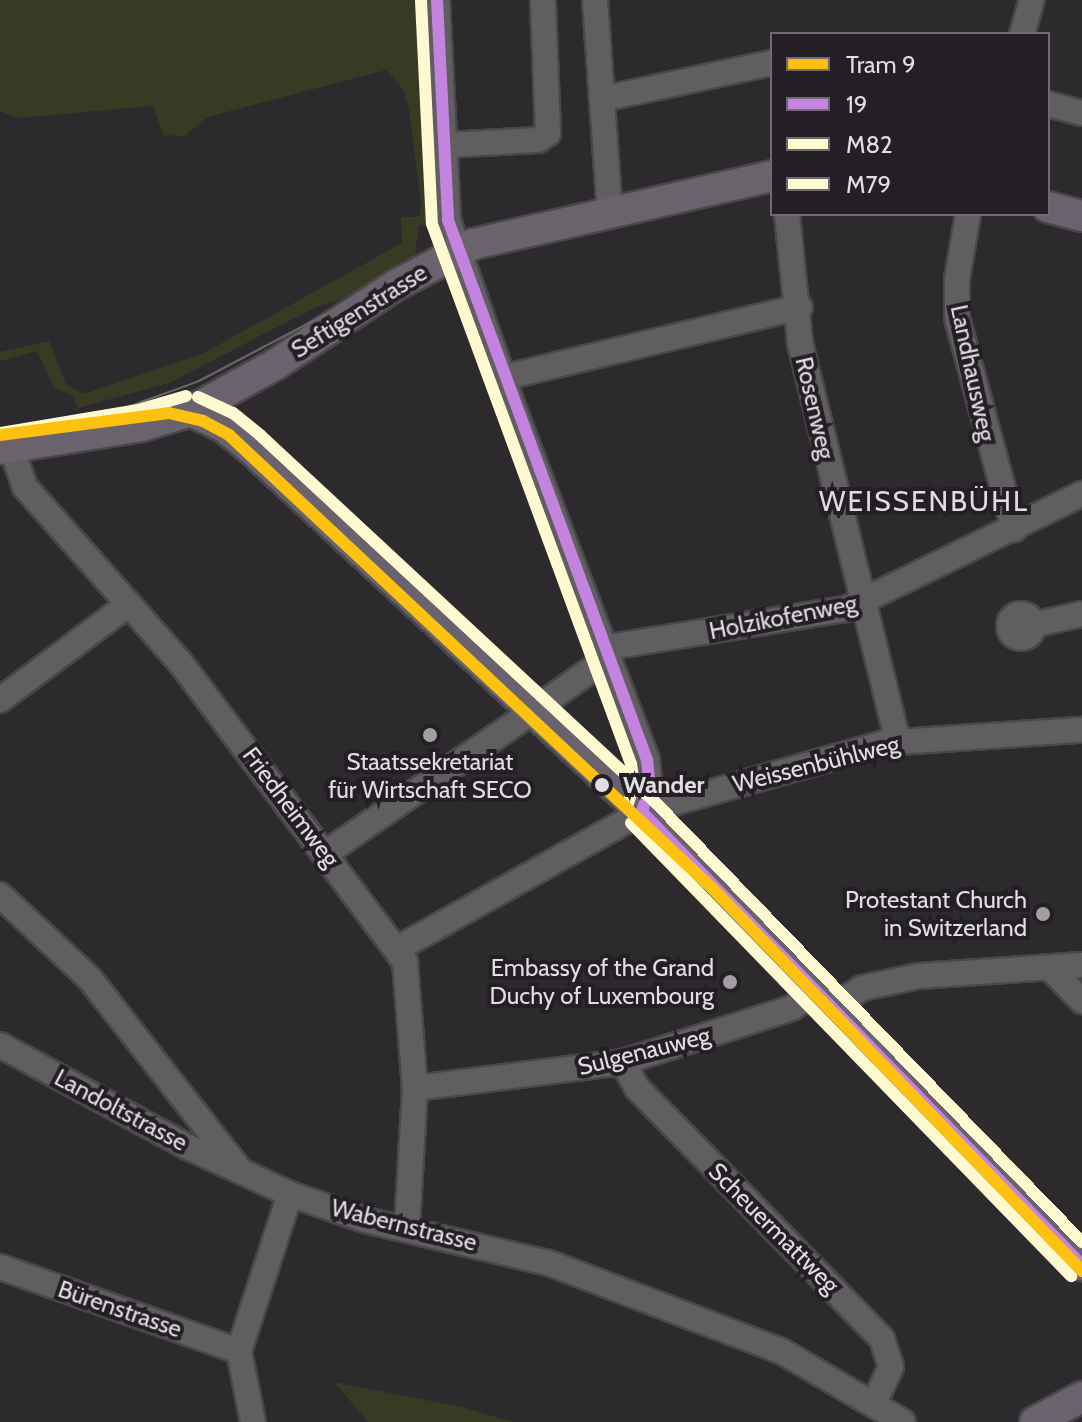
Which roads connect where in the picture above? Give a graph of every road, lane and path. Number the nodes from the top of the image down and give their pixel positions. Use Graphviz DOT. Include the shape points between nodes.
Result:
graph roads {
  1 [pos="437,0"];
  2 [pos="543,0"];
  3 [pos="595,0"];
  4 [pos="1032,0"];
  5 [pos="1023,32"];
  6 [pos="770,63"];
  7 [pos="602,99"];
  8 [pos="1050,105"];
  9 [pos="1082,113"];
  10 [pos="445,145"];
  11 [pos="770,176"];
  12 [pos="1050,208"];
  13 [pos="610,212"];
  14 [pos="787,216"];
  15 [pos="968,216"];
  16 [pos="1082,216"];
  17 [pos="458,250"];
  18 [pos="800,307"];
  19 [pos="506,377"];
  20 [pos="251,379"];
  21 [pos="191,411"];
  22 [pos="249,447"];
  23 [pos="6,448"];
  24 [pos="1082,494"];
  25 [pos="1014,529"];
  26 [pos="129,604"];
  27 [pos="861,604"];
  28 [pos="1082,614"];
  29 [pos="1032,625"];
  30 [pos="606,653"];
  31 [pos="0,700"];
  32 [pos="542,705"];
  33 [pos="1082,730"];
  34 [pos="898,741"];
  35 [pos="642,812"];
  36 [pos="326,853"];
  37 [pos="0,895"];
  38 [pos="397,949"];
  39 [pos="1082,965"];
  40 [pos="1050,968"];
  41 [pos="824,999"];
  42 [pos="1082,1001"];
  43 [pos="0,1045"];
  44 [pos="623,1062"];
  45 [pos="415,1088"];
  46 [pos="242,1173"];
  47 [pos="290,1194"];
  48 [pos="407,1228"];
  49 [pos="1082,1265"];
  50 [pos="0,1267"];
  51 [pos="239,1351"];
  52 [pos="1082,1397"];
  53 [pos="874,1403"];
  54 [pos="253,1422"];
  55 [pos="903,1422"];
  56 [pos="1035,1422"];
  1 -- 10 [label="street"];
  2 -- 10 [label="street" via="548,133 533,141"];
  3 -- 7 [label="street"];
  4 -- 5 [label="street"];
  6 -- 7 [label="street"];
  7 -- 13 [label="street"];
  8 -- 9 [label="street"];
  10 -- 17 [label="street" via="448,220"];
  11 -- 13 [label="main road, Seftigenstrasse"];
  12 -- 16 [label="main road"];
  13 -- 17 [label="main road, Seftigenstrasse"];
  14 -- 18 [label="street, Rosenweg"];
  15 -- 25 [label="street, Landhausweg" via="956,310"];
  17 -- 19 [label="street"];
  17 -- 20 [label="main road, Seftigenstrasse"];
  18 -- 19 [label="street"];
  18 -- 27 [label="street, Rosenweg" via="800,343"];
  19 -- 30 [label="street"];
  20 -- 21 [label="main road, Seftigenstrasse"];
  20 -- 22 [label="main road" via="242,412"];
  21 -- 22 [label="main road"];
  21 -- 23 [label="main road, Seftigenstrasse" via="142,426"];
  22 -- 32 [label="main road"];
  23 -- 26 [label="street, Friedheimweg" via="25,487"];
  24 -- 25 [label="street, Holzikofenweg"];
  25 -- 27 [label="street, Holzikofenweg"];
  26 -- 31 [label="street"];
  26 -- 36 [label="street, Friedheimweg"];
  27 -- 30 [label="street, Holzikofenweg"];
  27 -- 34 [label="street, Rosenweg"];
  28 -- 29 [label="street"];
  30 -- 32 [label="street, Holzikofenweg"];
  30 -- 35 [label="street" via="649,765 649,794"];
  32 -- 35 [label="main road"];
  32 -- 36 [label="street, Holzikofenweg"];
  33 -- 34 [label="street, Weissenbühlweg"];
  34 -- 35 [label="street, Weissenbühlweg"];
  35 -- 38 [label="street, Weissenbühlweg"];
  35 -- 41 [label="main road"];
  36 -- 38 [label="street, Friedheimweg"];
  37 -- 46 [label="street, Wabernstrasse" via="90,979"];
  38 -- 45 [label="street, Friedheimweg" via="410,977"];
  39 -- 40 [label="street, Sulgenauweg"];
  40 -- 41 [label="street, Sulgenauweg" via="919,976"];
  40 -- 42 [label="street"];
  41 -- 44 [label="street, Sulgenauweg"];
  41 -- 49 [label="main road"];
  43 -- 46 [label="street, Landoltstrasse"];
  44 -- 45 [label="street, Sulgenauweg"];
  44 -- 53 [label="street, Scheuermattweg" via="637,1088 882,1339 891,1367"];
  45 -- 48 [label="street, Friedheimweg"];
  46 -- 47 [label="street, Wabernstrasse"];
  47 -- 48 [label="street, Wabernstrasse" via="358,1218"];
  47 -- 51 [label="street"];
  48 -- 53 [label="street, Wabernstrasse" via="549,1263 781,1351"];
  50 -- 51 [label="street, Bürenstrasse"];
  51 -- 54 [label="street"];
  52 -- 56 [label="main road"];
  53 -- 55 [label="street, Wabernstrasse"];
}
